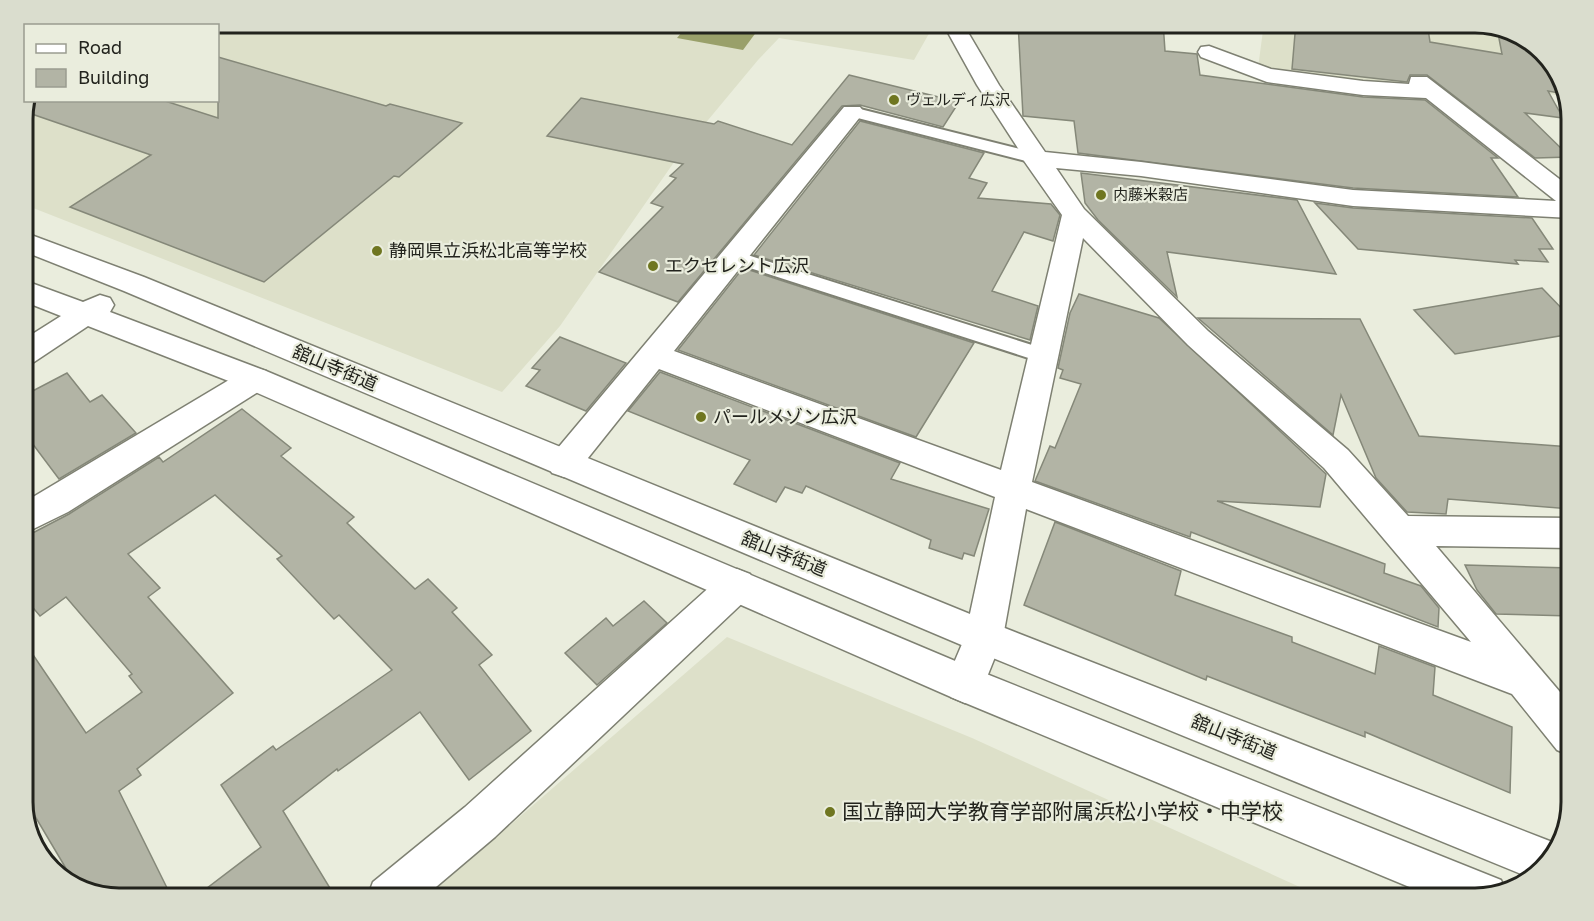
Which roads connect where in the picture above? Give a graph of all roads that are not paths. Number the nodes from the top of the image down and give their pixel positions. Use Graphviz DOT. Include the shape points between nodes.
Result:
graph roads {
  1 [pos="958,33"];
  2 [pos="1209,52"];
  3 [pos="852,112"];
  4 [pos="1034,158"];
  5 [pos="1561,192"];
  6 [pos="1561,209"];
  7 [pos="1075,215"];
  8 [pos="33,245"];
  9 [pos="735,257"];
  10 [pos="134,284"];
  11 [pos="33,294"];
  12 [pos="86,314"];
  13 [pos="33,348"];
  14 [pos="654,355"];
  15 [pos="1044,356"];
  16 [pos="255,379"];
  17 [pos="564,464"];
  18 [pos="1014,489"];
  19 [pos="33,515"];
  20 [pos="1400,531"];
  21 [pos="1561,533"];
  22 [pos="737,585"];
  23 [pos="984,637"];
  24 [pos="1526,681"];
  25 [pos="965,684"];
  26 [pos="1561,723"];
  27 [pos="1539,859"];
  28 [pos="401,888"];
  29 [pos="1465,888"];
  1 -- 4 [label="street"];
  2 -- 5 [label="street" via="1267,75 1363,88 1425,87"];
  3 -- 4 [label="lane"];
  3 -- 9 [label="street"];
  4 -- 6 [label="street" via="1353,198"];
  4 -- 7 [label="street"];
  7 -- 15 [label="street"];
  7 -- 20 [label="street" via="1198,338 1336,459"];
  8 -- 10 [label="street, 舘山寺街道"];
  9 -- 14 [label="street"];
  9 -- 15 [label="lane"];
  10 -- 12 [label="street"];
  10 -- 17 [label="street, 舘山寺街道"];
  11 -- 12 [label="street"];
  12 -- 13 [label="street"];
  12 -- 16 [label="street"];
  14 -- 17 [label="street"];
  14 -- 18 [label="street"];
  15 -- 18 [label="street"];
  16 -- 19 [label="street"];
  16 -- 22 [label="street"];
  17 -- 23 [label="street, 舘山寺街道"];
  18 -- 23 [label="street"];
  18 -- 24 [label="street"];
  20 -- 21 [label="street"];
  20 -- 24 [label="street"];
  22 -- 25 [label="street"];
  22 -- 28 [label="street" via="480,822"];
  23 -- 25 [label="street"];
  23 -- 27 [label="street, 舘山寺街道"];
  24 -- 26 [label="street"];
  25 -- 29 [label="street"];
}
